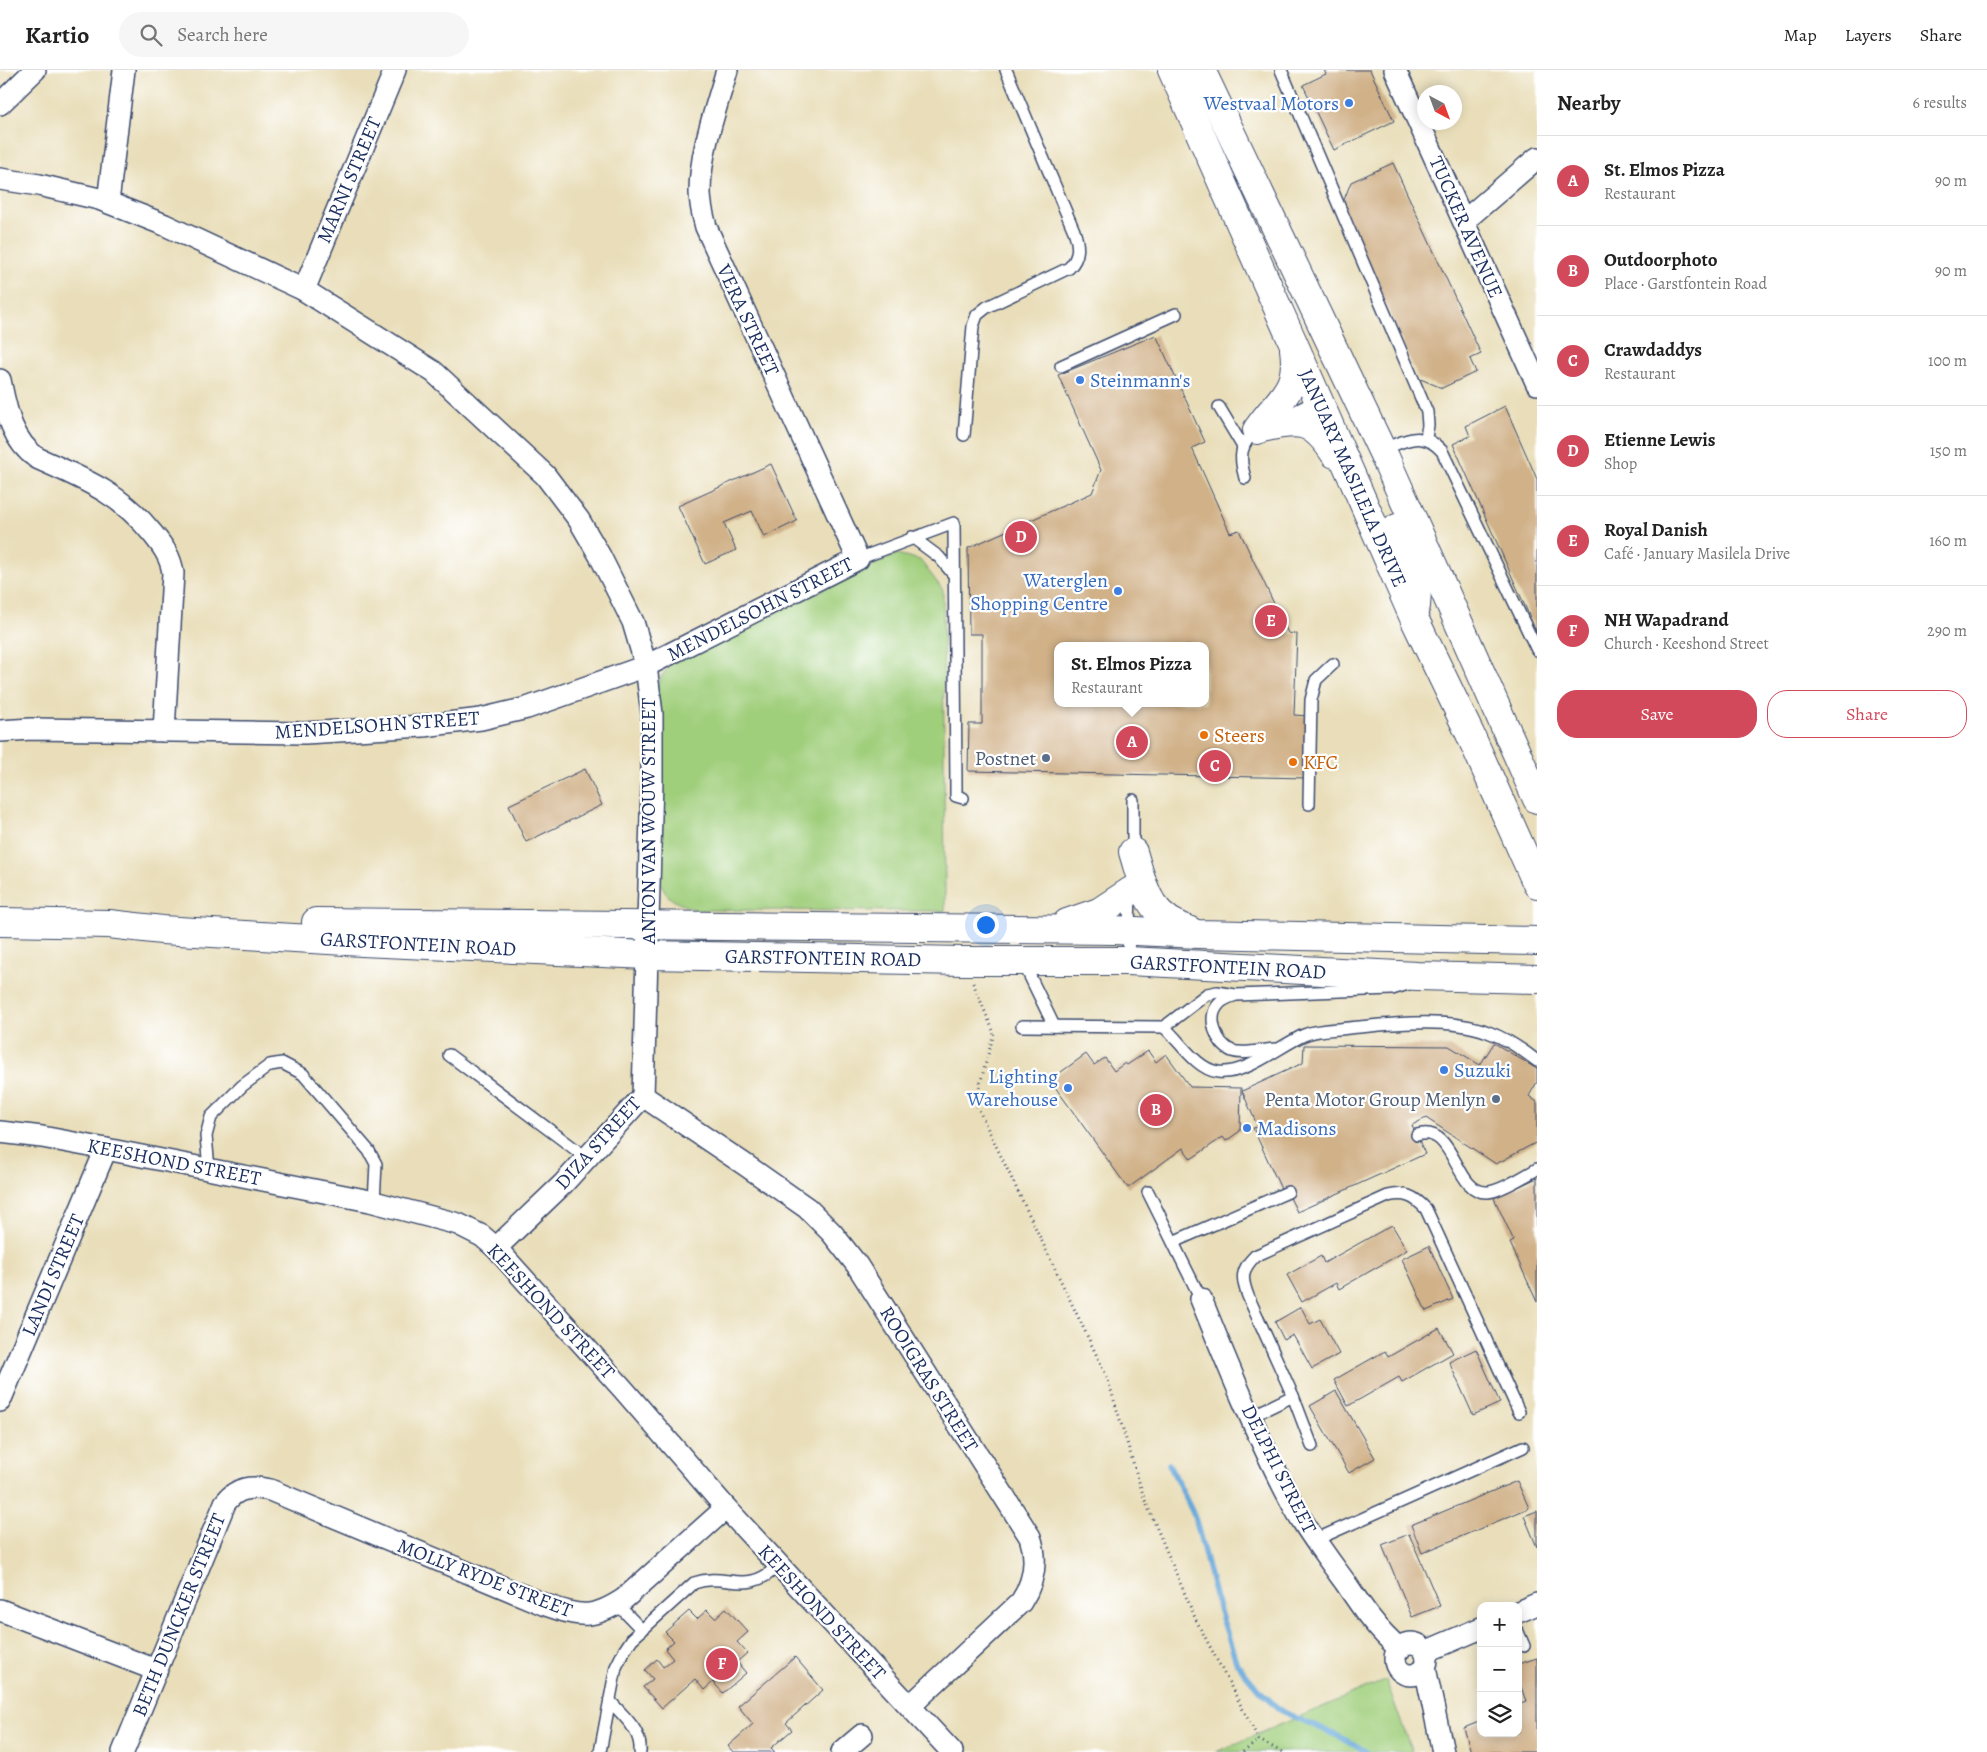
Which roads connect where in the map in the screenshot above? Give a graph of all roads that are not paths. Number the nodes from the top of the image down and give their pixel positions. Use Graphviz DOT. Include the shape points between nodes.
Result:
graph roads {
  1 [pos="35,70"];
  2 [pos="124,70"];
  3 [pos="395,70"];
  4 [pos="727,70"];
  5 [pos="1006,70"];
  6 [pos="1172,70"];
  7 [pos="1201,70"];
  8 [pos="1281,70"];
  9 [pos="1395,70"];
  10 [pos="0,104"];
  11 [pos="1537,158"];
  12 [pos="0,180"];
  13 [pos="108,202"];
  14 [pos="1464,221"];
  15 [pos="304,290"];
  16 [pos="1176,314"];
  17 [pos="1316,316"];
  18 [pos="1292,340"];
  19 [pos="1060,366"];
  20 [pos="0,380"];
  21 [pos="1537,384"];
  22 [pos="1318,400"];
  23 [pos="1219,406"];
  24 [pos="964,435"];
  25 [pos="1254,435"];
  26 [pos="1426,438"];
  27 [pos="1381,450"];
  28 [pos="1245,478"];
  29 [pos="1362,498"];
  30 [pos="912,538"];
  31 [pos="858,558"];
  32 [pos="954,575"];
  33 [pos="1414,618"];
  34 [pos="1537,650"];
  35 [pos="1333,664"];
  36 [pos="646,666"];
  37 [pos="0,731"];
  38 [pos="164,732"];
  39 [pos="962,798"];
  40 [pos="1537,799"];
  41 [pos="1133,800"];
  42 [pos="1309,804"];
  43 [pos="1133,852"];
  44 [pos="1537,884"];
  45 [pos="1131,891"];
  46 [pos="0,922"];
  47 [pos="109,924"];
  48 [pos="648,924"];
  49 [pos="1046,930"];
  50 [pos="1129,930"];
  51 [pos="1199,934"];
  52 [pos="1537,941"];
  53 [pos="647,955"];
  54 [pos="1022,960"];
  55 [pos="1128,961"];
  56 [pos="1417,976"];
  57 [pos="1537,979"];
  58 [pos="1236,995"];
  59 [pos="1022,1026"];
  60 [pos="1054,1026"];
  61 [pos="1164,1026"];
  62 [pos="1279,1048"];
  63 [pos="449,1055"];
  64 [pos="1537,1061"];
  65 [pos="643,1096"];
  66 [pos="0,1132"];
  67 [pos="1416,1135"];
  68 [pos="106,1149"];
  69 [pos="587,1158"];
  70 [pos="209,1169"];
  71 [pos="1537,1169"];
  72 [pos="1148,1192"];
  73 [pos="1288,1192"];
  74 [pos="374,1202"];
  75 [pos="1173,1242"];
  76 [pos="496,1248"];
  77 [pos="1201,1299"];
  78 [pos="1293,1396"];
  79 [pos="0,1401"];
  80 [pos="1519,1412"];
  81 [pos="1250,1417"];
  82 [pos="1312,1446"];
  83 [pos="1523,1447"];
  84 [pos="247,1488"];
  85 [pos="726,1508"];
  86 [pos="1315,1540"];
  87 [pos="779,1565"];
  88 [pos="617,1604"];
  89 [pos="1537,1604"];
  90 [pos="0,1610"];
  91 [pos="1522,1610"];
  92 [pos="642,1630"];
  93 [pos="1477,1630"];
  94 [pos="1522,1641"];
  95 [pos="1524,1646"];
  96 [pos="1419,1665"];
  97 [pos="156,1670"];
  98 [pos="610,1701"];
  99 [pos="910,1706"];
  100 [pos="862,1735"];
  101 [pos="1442,1746"];
  102 [pos="123,1752"];
  103 [pos="600,1752"];
  104 [pos="640,1752"];
  105 [pos="842,1752"];
  106 [pos="952,1752"];
  1 -- 10 [label="street"];
  2 -- 13 [label="street"];
  3 -- 15 [label="street, MARNI STREET"];
  4 -- 31 [label="street, VERA STREET" via="704,158 700,193 704,219"];
  5 -- 24 [label="lane" via="1074,231 1078,251 1069,268 986,307 977,315 973,326"];
  6 -- 18 [label="main road, JANUARY MASILELA DRIVE"];
  7 -- 17 [label="main road, JANUARY MASILELA DRIVE"];
  8 -- 26 [label="lane" via="1427,412"];
  9 -- 14 [label="street, TUCKER AVENUE"];
  11 -- 14 [label="street"];
  12 -- 13 [label="street, ANTON VAN WOUW STREET" via="72,192"];
  13 -- 15 [label="street, ANTON VAN WOUW STREET" via="166,225"];
  14 -- 21 [label="street, TUCKER AVENUE"];
  15 -- 36 [label="street, ANTON VAN WOUW STREET" via="430,370 545,475 579,520 600,556 632,622"];
  16 -- 19 [label="lane"];
  17 -- 22 [label="main road" via="1326,367"];
  17 -- 27 [label="main road, JANUARY MASILELA DRIVE"];
  18 -- 22 [label="main road, JANUARY MASILELA DRIVE"];
  18 -- 25 [label="main road" via="1296,367 1292,383"];
  20 -- 38 [label="street" via="9,420 29,452 120,500 165,550 173,573"];
  22 -- 25 [label="lane"];
  22 -- 29 [label="main road, JANUARY MASILELA DRIVE"];
  23 -- 25 [label="lane"];
  25 -- 28 [label="lane" via="1240,457"];
  25 -- 29 [label="main road" via="1296,422 1315,430 1329,445"];
  26 -- 27 [label="lane" via="1415,438"];
  26 -- 34 [label="lane" via="1438,446 1449,462"];
  27 -- 33 [label="main road" via="1372,459 1371,467 1416,576 1418,592"];
  27 -- 40 [label="main road, JANUARY MASILELA DRIVE"];
  29 -- 33 [label="main road, JANUARY MASILELA DRIVE"];
  30 -- 31 [label="lane, MENDELSOHN STREET"];
  30 -- 32 [label="lane" via="939,557"];
  30 -- 32 [label="lane, MENDELSOHN STREET" via="954,523"];
  31 -- 36 [label="street, MENDELSOHN STREET"];
  32 -- 39 [label="lane" via="956,796"];
  33 -- 44 [label="main road, JANUARY MASILELA DRIVE"];
  35 -- 42 [label="lane" via="1316,680 1310,700"];
  36 -- 38 [label="street, MENDELSOHN STREET" via="527,708 463,722 305,733"];
  36 -- 48 [label="street, ANTON VAN WOUW STREET" via="652,714"];
  37 -- 38 [label="street, MENDELSOHN STREET"];
  41 -- 43 [label="lane"];
  43 -- 45 [label="lane"];
  43 -- 51 [label="main road" via="1153,906 1173,925"];
  45 -- 49 [label="main road" via="1099,912"];
  45 -- 50 [label="lane"];
  46 -- 47 [label="main road, GARSTFONTEIN ROAD"];
  47 -- 48 [label="main road, GARSTFONTEIN ROAD" via="162,921"];
  47 -- 53 [label="main road, GARSTFONTEIN ROAD" via="353,942"];
  48 -- 49 [label="main road, GARSTFONTEIN ROAD"];
  48 -- 53 [label="street, ANTON VAN WOUW STREET"];
  49 -- 50 [label="main road, GARSTFONTEIN ROAD"];
  50 -- 51 [label="main road, GARSTFONTEIN ROAD"];
  50 -- 55 [label="lane"];
  51 -- 52 [label="main road, GARSTFONTEIN ROAD"];
  53 -- 54 [label="main road, GARSTFONTEIN ROAD"];
  53 -- 65 [label="street, DIZA STREET"];
  54 -- 55 [label="main road, GARSTFONTEIN ROAD"];
  54 -- 60 [label="lane"];
  55 -- 56 [label="main road, GARSTFONTEIN ROAD"];
  56 -- 57 [label="main road, GARSTFONTEIN ROAD"];
  56 -- 58 [label="lane" via="1406,986 1392,989"];
  58 -- 61 [label="lane" via="1207,994"];
  58 -- 62 [label="lane" via="1223,1000 1215,1010 1213,1023 1219,1040 1232,1051"];
  59 -- 60 [label="lane"];
  60 -- 61 [label="lane"];
  61 -- 62 [label="lane" via="1198,1062 1218,1072 1243,1068"];
  62 -- 64 [label="lane" via="1321,1031 1445,1024 1489,1032"];
  63 -- 69 [label="lane"];
  65 -- 69 [label="street, DIZA STREET"];
  65 -- 99 [label="street, ROOIGRAS STREET" via="806,1208 832,1233 857,1265 1030,1537 1034,1572 1021,1602"];
  66 -- 68 [label="street, KEESHOND STREET"];
  67 -- 71 [label="lane" via="1429,1134 1440,1140 1469,1184 1480,1192 1490,1193"];
  68 -- 70 [label="street, KEESHOND STREET"];
  68 -- 79 [label="street, LANDI STREET"];
  69 -- 76 [label="street, DIZA STREET"];
  70 -- 74 [label="street, KEESHOND STREET"];
  70 -- 74 [label="lane" via="206,1136 211,1117 242,1086 270,1065 282,1063 303,1074 369,1151 376,1164"];
  72 -- 75 [label="lane"];
  73 -- 75 [label="lane"];
  74 -- 76 [label="street, KEESHOND STREET" via="458,1224 482,1236"];
  75 -- 77 [label="lane"];
  76 -- 85 [label="street, KEESHOND STREET"];
  77 -- 81 [label="street, DELPHI STREET"];
  78 -- 80 [label="lane" via="1248,1296 1243,1279 1245,1268 1256,1256 1398,1194 1411,1196 1426,1209"];
  78 -- 81 [label="lane"];
  78 -- 82 [label="lane"];
  81 -- 86 [label="street, DELPHI STREET" via="1292,1504"];
  83 -- 86 [label="lane"];
  84 -- 88 [label="street, MOLLY RYDE STREET" via="270,1490 574,1615 597,1613"];
  84 -- 97 [label="street, BETH DUNCKER STREET" via="239,1490 225,1503"];
  85 -- 87 [label="street, KEESHOND STREET"];
  85 -- 88 [label="street, MOLLY RYDE STREET"];
  86 -- 96 [label="street, DELPHI STREET" via="1384,1636 1400,1649 1408,1644 1418,1645"];
  87 -- 92 [label="lane" via="768,1576 756,1581 694,1583"];
  87 -- 99 [label="street, KEESHOND STREET"];
  88 -- 92 [label="lane"];
  89 -- 91 [label="street"];
  90 -- 97 [label="street"];
  92 -- 98 [label="lane" via="632,1639 616,1667"];
  93 -- 96 [label="street"];
  94 -- 95 [label="lane"];
  96 -- 101 [label="street"];
  97 -- 102 [label="street, BETH DUNCKER STREET"];
  98 -- 103 [label="lane"];
  98 -- 104 [label="lane" via="638,1735"];
  99 -- 106 [label="street, KEESHOND STREET"];
  100 -- 105 [label="street"];
}
